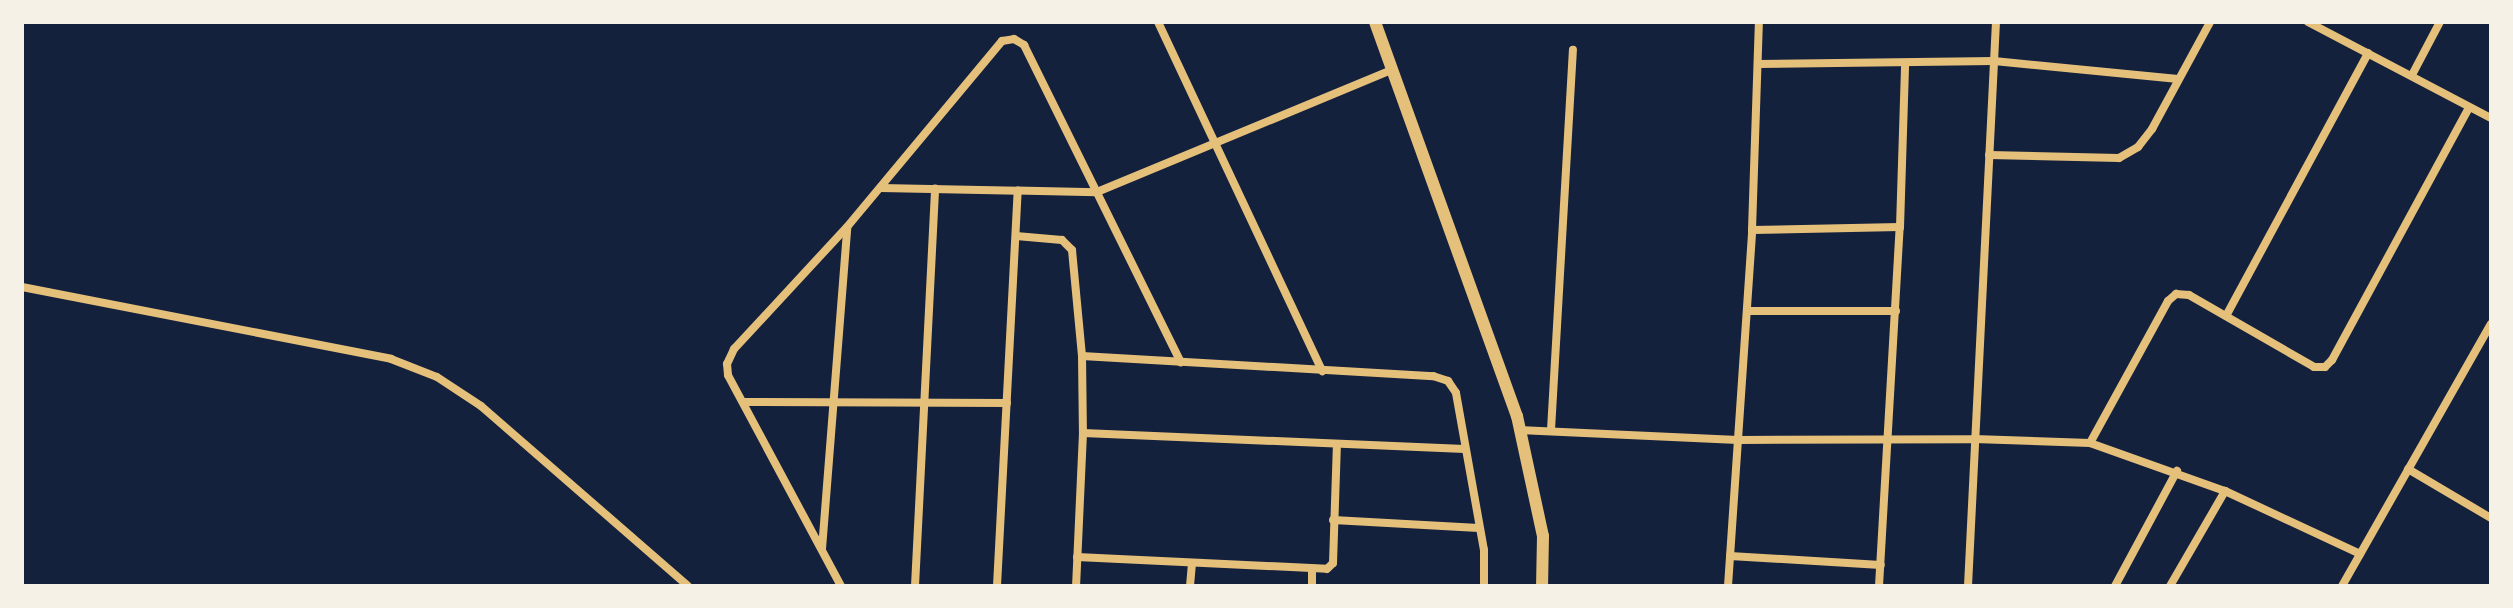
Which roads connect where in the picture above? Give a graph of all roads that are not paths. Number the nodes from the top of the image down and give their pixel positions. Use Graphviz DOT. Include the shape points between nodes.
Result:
graph roads {
  1 [pos="1158,22"];
  2 [pos="1375,22"];
  3 [pos="1759,22"];
  4 [pos="1996,22"];
  5 [pos="2210,22"];
  6 [pos="2308,22"];
  7 [pos="2440,22"];
  8 [pos="1573,50"];
  9 [pos="2368,53"];
  10 [pos="1994,61"];
  11 [pos="1758,64"];
  12 [pos="1905,65"];
  13 [pos="1392,70"];
  14 [pos="2412,75"];
  15 [pos="2178,79"];
  16 [pos="2469,108"];
  17 [pos="2491,118"];
  18 [pos="1215,144"];
  19 [pos="1989,155"];
  20 [pos="881,188"];
  21 [pos="935,189"];
  22 [pos="1018,191"];
  23 [pos="1097,192"];
  24 [pos="847,227"];
  25 [pos="1900,227"];
  26 [pos="1752,230"];
  27 [pos="1016,236"];
  28 [pos="22,287"];
  29 [pos="1747,311"];
  30 [pos="1896,311"];
  31 [pos="2226,316"];
  32 [pos="2491,324"];
  33 [pos="1082,356"];
  34 [pos="1181,362"];
  35 [pos="1322,371"];
  36 [pos="745,402"];
  37 [pos="834,402"];
  38 [pos="924,402"];
  39 [pos="1007,403"];
  40 [pos="1520,430"];
  41 [pos="1551,430"];
  42 [pos="1083,433"];
  43 [pos="1974,439"];
  44 [pos="1738,440"];
  45 [pos="1889,441"];
  46 [pos="2090,443"];
  47 [pos="1337,444"];
  48 [pos="1465,449"];
  49 [pos="2408,469"];
  50 [pos="2177,471"];
  51 [pos="2225,491"];
  52 [pos="2491,518"];
  53 [pos="1333,520"];
  54 [pos="1479,528"];
  55 [pos="822,549"];
  56 [pos="2360,554"];
  57 [pos="1730,556"];
  58 [pos="1077,557"];
  59 [pos="1192,563"];
  60 [pos="1881,565"];
  61 [pos="1312,570"];
  62 [pos="688,586"];
  63 [pos="841,586"];
  64 [pos="915,586"];
  65 [pos="997,586"];
  66 [pos="1076,586"];
  67 [pos="1190,586"];
  68 [pos="1312,586"];
  69 [pos="1484,586"];
  70 [pos="1542,586"];
  71 [pos="1728,586"];
  72 [pos="1879,586"];
  73 [pos="1968,586"];
  74 [pos="2115,586"];
  75 [pos="2170,586"];
  76 [pos="2342,586"];
  1 -- 18 [label="street"];
  2 -- 13 [label="street"];
  3 -- 11 [label="street"];
  4 -- 10 [label="street"];
  5 -- 15 [label="street"];
  6 -- 9 [label="street"];
  7 -- 14 [label="street"];
  8 -- 41 [label="street"];
  9 -- 14 [label="street"];
  9 -- 31 [label="street"];
  10 -- 12 [label="street"];
  10 -- 15 [label="street"];
  10 -- 19 [label="street"];
  11 -- 12 [label="street"];
  11 -- 26 [label="street"];
  12 -- 25 [label="street"];
  13 -- 18 [label="street"];
  13 -- 40 [label="street"];
  14 -- 16 [label="street"];
  15 -- 19 [label="street" via="2152,129 2138,147 2119,158"];
  16 -- 17 [label="street"];
  16 -- 31 [label="street" via="2325,367 2314,367"];
  18 -- 23 [label="street"];
  18 -- 35 [label="street"];
  19 -- 43 [label="street"];
  20 -- 21 [label="street"];
  20 -- 23 [label="street" via="1002,41 1014,39 1024,45"];
  20 -- 24 [label="street"];
  21 -- 22 [label="street"];
  21 -- 38 [label="street"];
  22 -- 23 [label="street"];
  22 -- 27 [label="street"];
  23 -- 34 [label="street"];
  24 -- 36 [label="street" via="734,349 728,375"];
  24 -- 37 [label="street"];
  25 -- 26 [label="street"];
  25 -- 30 [label="street"];
  26 -- 29 [label="street"];
  27 -- 33 [label="street" via="1070,245"];
  27 -- 39 [label="street"];
  28 -- 62 [label="street" via="391,359 437,377 481,406"];
  29 -- 30 [label="street"];
  29 -- 44 [label="street"];
  30 -- 45 [label="street"];
  31 -- 46 [label="street" via="2189,295 2176,294 2168,301"];
  32 -- 49 [label="street"];
  33 -- 34 [label="street"];
  33 -- 42 [label="street"];
  34 -- 35 [label="street"];
  35 -- 48 [label="street" via="1448,381 1456,393"];
  36 -- 37 [label="street"];
  36 -- 55 [label="street"];
  37 -- 38 [label="street"];
  37 -- 55 [label="street"];
  38 -- 39 [label="street"];
  38 -- 64 [label="street"];
  39 -- 65 [label="street"];
  40 -- 41 [label="street"];
  40 -- 70 [label="street" via="1543,536"];
  41 -- 44 [label="street"];
  42 -- 47 [label="street"];
  42 -- 58 [label="street"];
  43 -- 45 [label="street"];
  43 -- 46 [label="street"];
  43 -- 73 [label="street"];
  44 -- 45 [label="street"];
  44 -- 57 [label="street"];
  45 -- 60 [label="street"];
  46 -- 50 [label="street"];
  47 -- 48 [label="street"];
  47 -- 53 [label="street"];
  48 -- 54 [label="street"];
  49 -- 52 [label="street"];
  49 -- 56 [label="street"];
  50 -- 51 [label="street"];
  50 -- 74 [label="street"];
  51 -- 56 [label="street"];
  51 -- 75 [label="street"];
  53 -- 54 [label="street"];
  53 -- 61 [label="street" via="1333,563"];
  54 -- 69 [label="street"];
  55 -- 63 [label="street"];
  56 -- 76 [label="street"];
  57 -- 60 [label="street"];
  57 -- 71 [label="street"];
  58 -- 59 [label="street"];
  58 -- 66 [label="street"];
  59 -- 61 [label="street"];
  59 -- 67 [label="street"];
  60 -- 72 [label="street"];
  61 -- 68 [label="street"];
}
